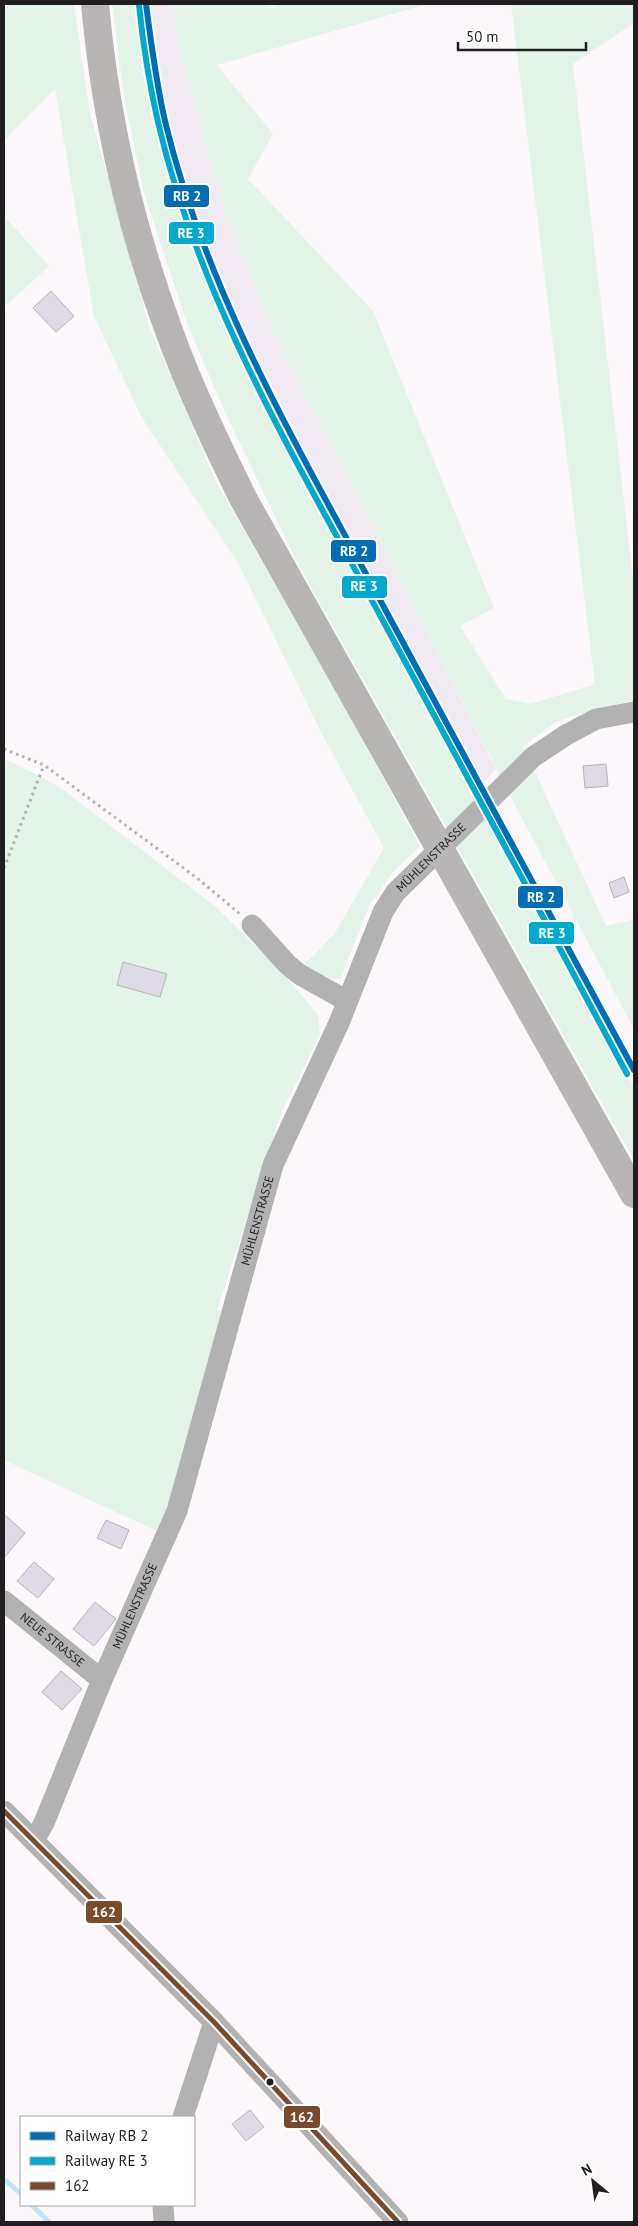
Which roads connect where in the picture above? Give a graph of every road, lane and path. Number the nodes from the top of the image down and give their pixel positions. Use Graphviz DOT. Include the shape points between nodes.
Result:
graph roads {
  1 [pos="95,4"];
  2 [pos="634,712"];
  3 [pos="4,749"];
  4 [pos="44,765"];
  5 [pos="4,868"];
  6 [pos="252,925"];
  7 [pos="347,1002"];
  8 [pos="634,1194"];
  9 [pos="4,1601"];
  10 [pos="102,1680"];
  11 [pos="4,1811"];
  12 [pos="34,1841"];
  13 [pos="214,2022"];
  14 [pos="183,2116"];
  15 [pos="163,2206"];
  16 [pos="164,2222"];
  17 [pos="398,2222"];
  1 -- 8 [label="main road" via="110,120 128,199 145,263 205,420 244,500"];
  2 -- 7 [label="street, MÜHLENSTRASSE" via="596,719 533,756 395,893 383,912"];
  3 -- 4 [label="path"];
  4 -- 5 [label="path"];
  4 -- 6 [label="path" via="197,878"];
  6 -- 7 [label="street" via="299,974"];
  7 -- 10 [label="street, MÜHLENSTRASSE" via="273,1165 177,1511"];
  9 -- 10 [label="street, NEUE STRASSE"];
  10 -- 12 [label="street, MÜHLENSTRASSE"];
  11 -- 12 [label="street"];
  12 -- 13 [label="street"];
  13 -- 14 [label="street"];
  13 -- 17 [label="street"];
  15 -- 16 [label="street"];
}
